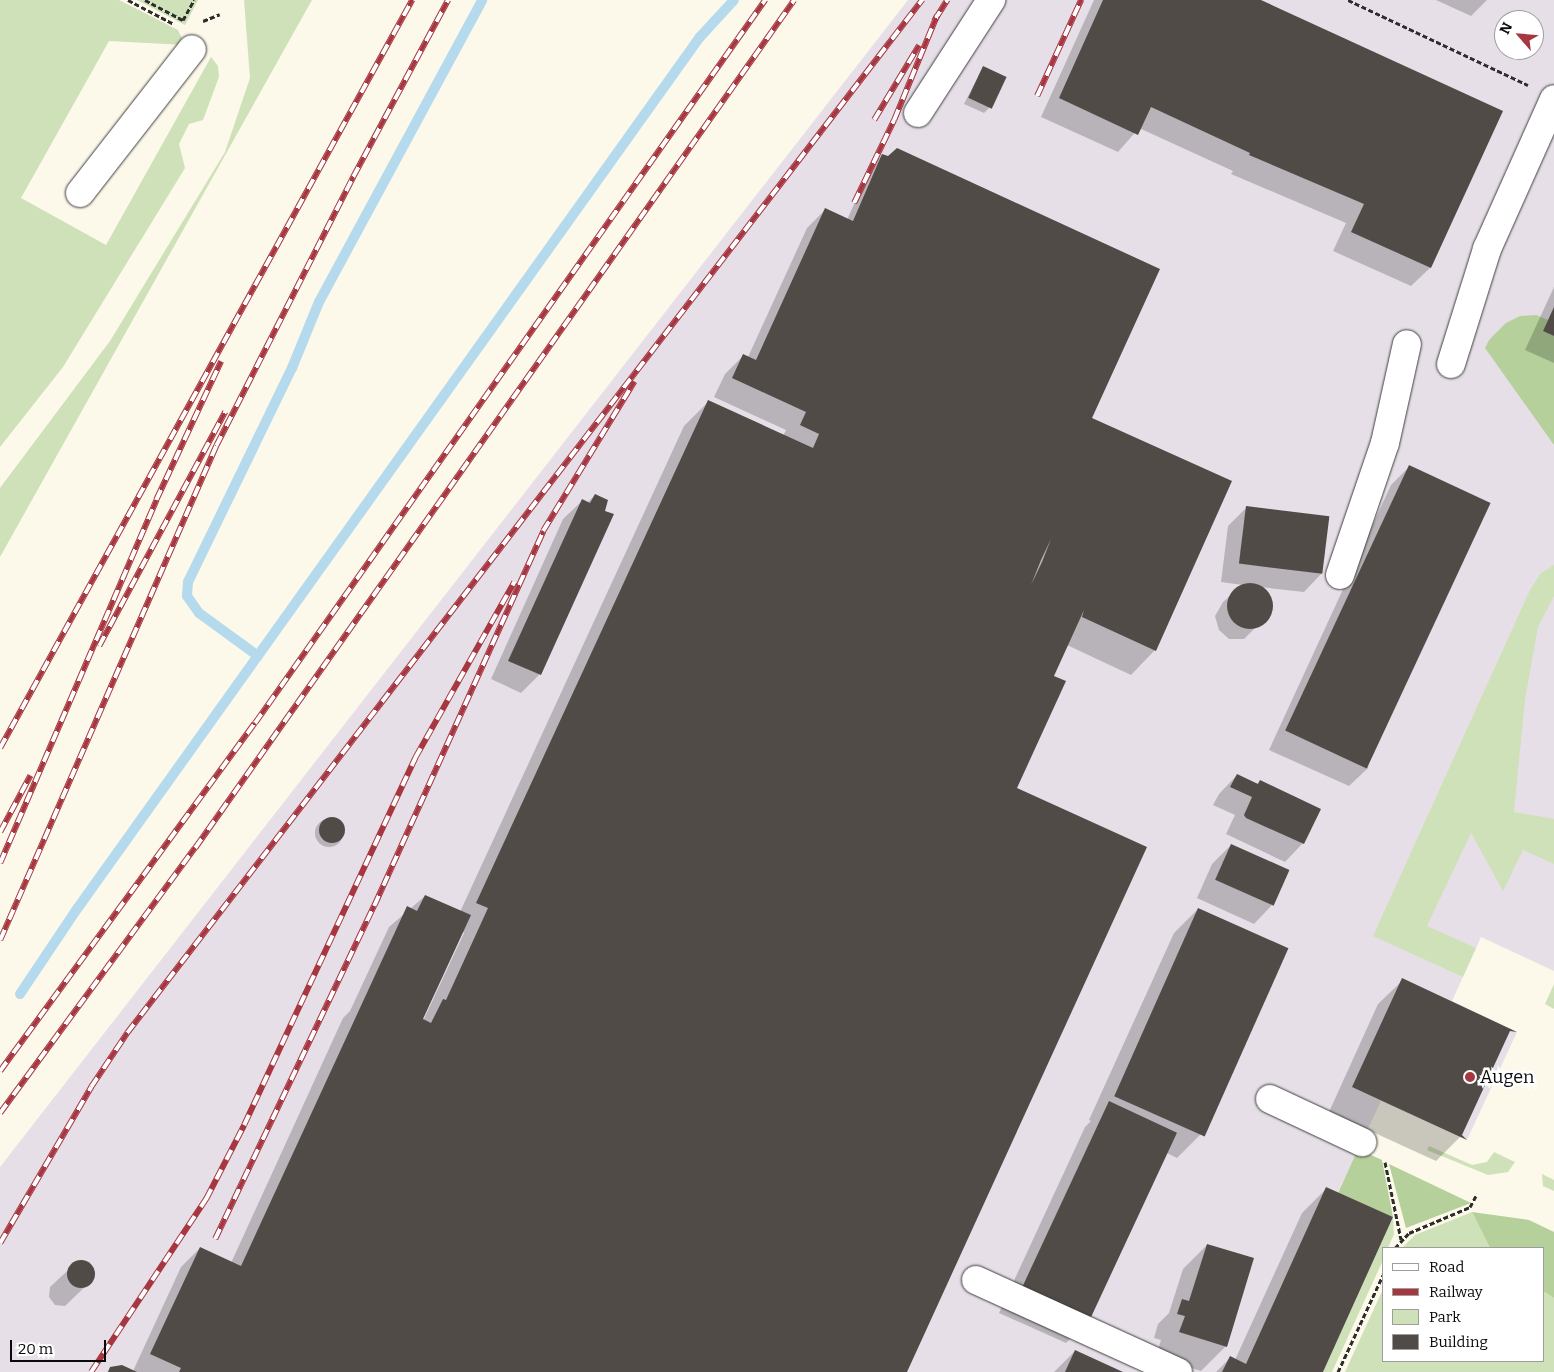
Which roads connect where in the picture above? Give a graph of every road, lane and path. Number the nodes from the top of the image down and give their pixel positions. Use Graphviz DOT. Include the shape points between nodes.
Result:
graph roads {
  1 [pos="128,0"];
  2 [pos="145,0"];
  3 [pos="194,0"];
  4 [pos="991,0"];
  5 [pos="1348,0"];
  6 [pos="220,14"];
  7 [pos="177,25"];
  8 [pos="193,37"];
  9 [pos="1545,94"];
  10 [pos="918,113"];
  11 [pos="80,193"];
  12 [pos="1407,344"];
  13 [pos="1451,364"];
  14 [pos="1340,575"];
  15 [pos="1270,1099"];
  16 [pos="1362,1142"];
  17 [pos="1390,1154"];
  18 [pos="1477,1194"];
  19 [pos="1401,1240"];
  20 [pos="1396,1247"];
  21 [pos="1382,1277"];
  22 [pos="976,1280"];
  23 [pos="1178,1372"];
  24 [pos="1338,1372"];
  1 -- 7 [label="path"];
  2 -- 3 [label="path" via="183,20"];
  4 -- 10 [label="lane"];
  5 -- 9 [label="path"];
  6 -- 8 [label="path"];
  8 -- 11 [label="lane"];
  9 -- 13 [label="lane" via="1487,249"];
  12 -- 14 [label="lane" via="1385,443"];
  15 -- 16 [label="lane"];
  17 -- 19 [label="path" via="1385,1162"];
  18 -- 19 [label="path" via="1470,1207 1409,1233"];
  19 -- 20 [label="path"];
  21 -- 24 [label="path"];
  22 -- 23 [label="lane"];
}
